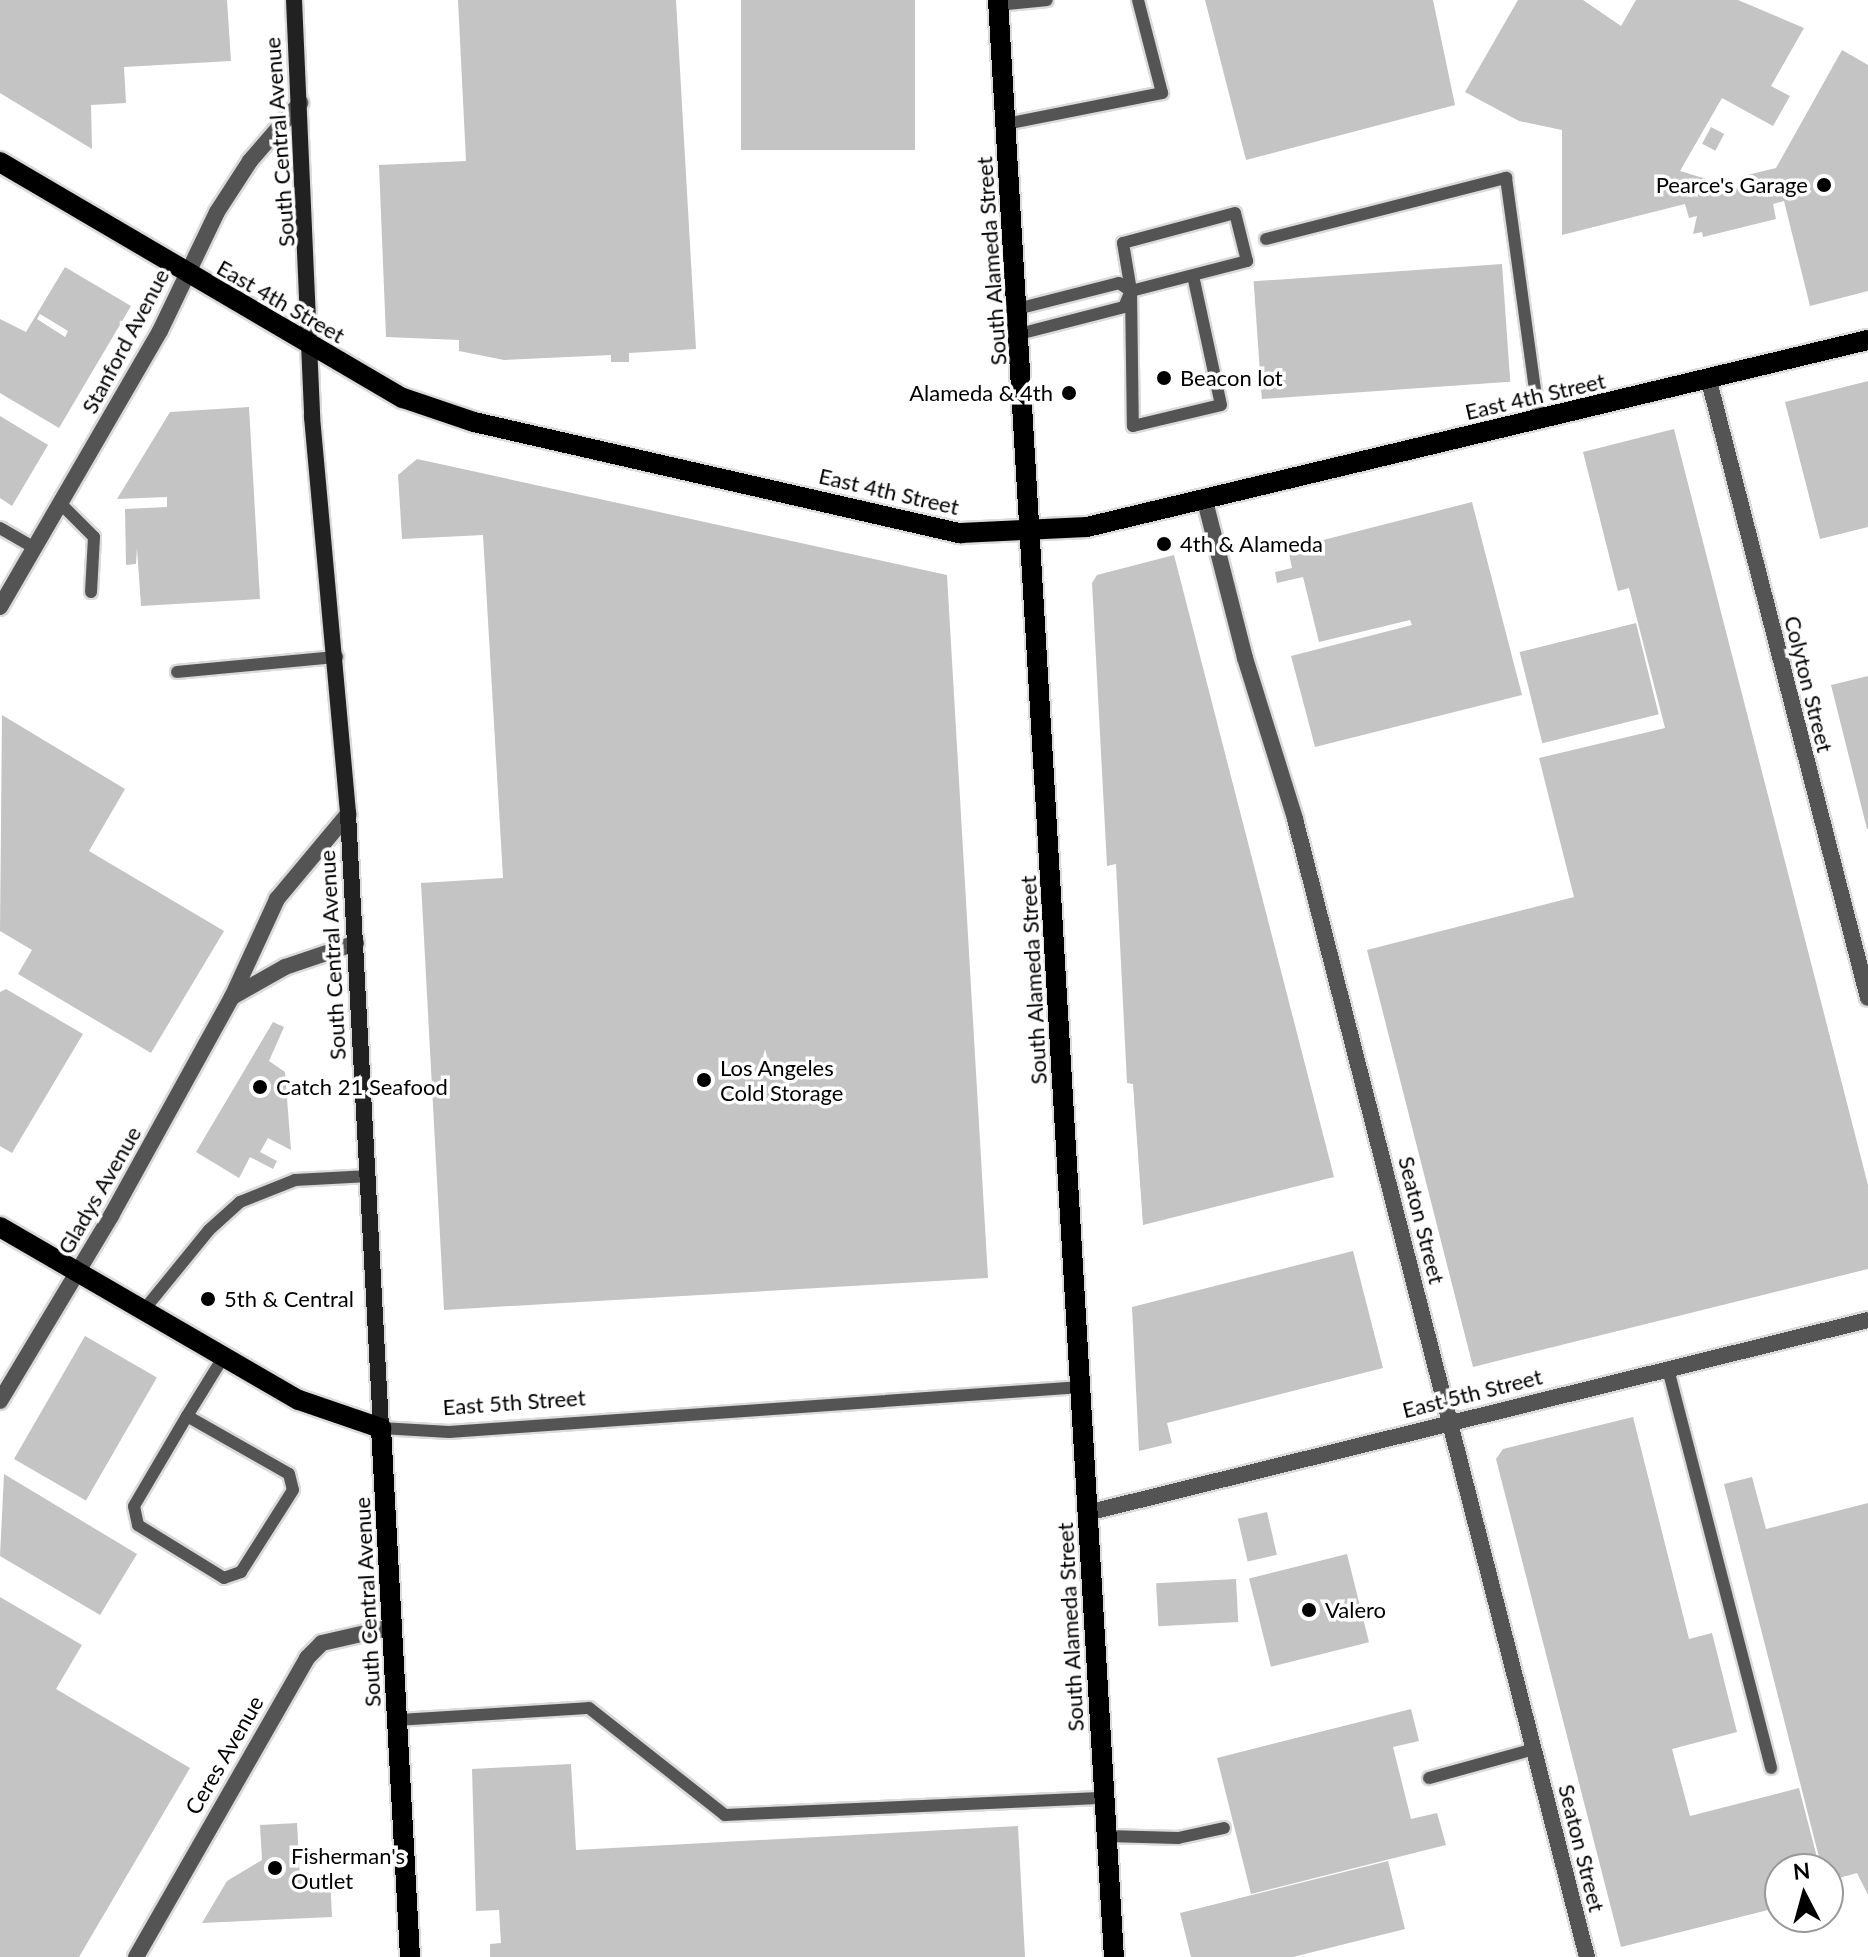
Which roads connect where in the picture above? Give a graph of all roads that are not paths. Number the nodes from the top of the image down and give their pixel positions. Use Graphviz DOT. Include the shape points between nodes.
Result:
graph roads {
  1 [pos="294,0"];
  2 [pos="1047,0"];
  3 [pos="1138,0"];
  4 [pos="998,2"];
  5 [pos="300,103"];
  6 [pos="1006,124"];
  7 [pos="0,162"];
  8 [pos="1266,239"];
  9 [pos="186,274"];
  10 [pos="1193,276"];
  11 [pos="1131,291"];
  12 [pos="1017,309"];
  13 [pos="1019,334"];
  14 [pos="1868,340"];
  15 [pos="314,348"];
  16 [pos="1709,381"];
  17 [pos="1539,420"];
  18 [pos="1204,497"];
  19 [pos="60,503"];
  20 [pos="0,528"];
  21 [pos="1032,533"];
  22 [pos="34,548"];
  23 [pos="91,592"];
  24 [pos="0,607"];
  25 [pos="337,657"];
  26 [pos="177,672"];
  27 [pos="348,814"];
  28 [pos="356,943"];
  29 [pos="232,997"];
  30 [pos="1868,998"];
  31 [pos="369,1176"];
  32 [pos="0,1227"];
  33 [pos="77,1274"];
  34 [pos="143,1311"];
  35 [pos="1868,1320"];
  36 [pos="224,1356"];
  37 [pos="1668,1369"];
  38 [pos="1081,1387"];
  39 [pos="0,1401"];
  40 [pos="187,1416"];
  41 [pos="1451,1423"];
  42 [pos="381,1428"];
  43 [pos="1087,1513"];
  44 [pos="392,1627"];
  45 [pos="398,1720"];
  46 [pos="1534,1749"];
  47 [pos="1771,1768"];
  48 [pos="1429,1778"];
  49 [pos="1104,1798"];
  50 [pos="1224,1828"];
  51 [pos="1107,1836"];
  52 [pos="136,1957"];
  53 [pos="410,1957"];
  54 [pos="1114,1957"];
  55 [pos="1587,1957"];
  1 -- 5 [label="main road, South Central Avenue"];
  2 -- 4 [label="lane"];
  3 -- 6 [label="lane" via="1162,93"];
  4 -- 6 [label="main road, South Alameda Street"];
  5 -- 9 [label="street, Stanford Avenue" via="250,161"];
  5 -- 15 [label="main road, South Central Avenue"];
  6 -- 12 [label="main road, South Alameda Street"];
  7 -- 9 [label="main road, East 4th Street"];
  8 -- 17 [label="lane" via="1506,178"];
  9 -- 15 [label="main road, East 4th Street"];
  9 -- 19 [label="street, Stanford Avenue"];
  10 -- 11 [label="lane"];
  10 -- 11 [label="lane" via="1247,261 1235,213 1123,243"];
  10 -- 11 [label="lane" via="1221,405 1133,426"];
  11 -- 12 [label="lane" via="1119,283"];
  11 -- 13 [label="lane" via="1124,307"];
  12 -- 13 [label="main road, South Alameda Street"];
  13 -- 21 [label="main road, South Alameda Street"];
  14 -- 16 [label="main road, East 4th Street"];
  15 -- 21 [label="main road, East 4th Street" via="403,398 474,422 960,533"];
  15 -- 25 [label="main road, South Central Avenue" via="312,417"];
  16 -- 17 [label="main road, East 4th Street"];
  16 -- 30 [label="street, Colyton Street"];
  17 -- 18 [label="main road, East 4th Street"];
  18 -- 21 [label="main road, East 4th Street" via="1087,527"];
  18 -- 41 [label="street, Seaton Street" via="1245,658 1295,819"];
  19 -- 22 [label="street, Stanford Avenue"];
  19 -- 23 [label="lane" via="94,537"];
  20 -- 22 [label="lane"];
  21 -- 38 [label="main road, South Alameda Street"];
  22 -- 24 [label="street, Stanford Avenue"];
  25 -- 26 [label="lane"];
  25 -- 27 [label="main road, South Central Avenue"];
  27 -- 28 [label="main road, South Central Avenue"];
  27 -- 29 [label="street, Gladys Avenue" via="277,899"];
  28 -- 29 [label="street" via="285,967"];
  28 -- 31 [label="main road, South Central Avenue"];
  29 -- 33 [label="street, Gladys Avenue"];
  31 -- 34 [label="lane" via="295,1180 240,1202 209,1230"];
  31 -- 42 [label="main road, South Central Avenue"];
  32 -- 33 [label="main road, East 5th Street"];
  33 -- 34 [label="main road, East 5th Street"];
  33 -- 39 [label="street, Gladys Avenue"];
  34 -- 36 [label="main road, East 5th Street"];
  35 -- 37 [label="street, East 5th Street"];
  36 -- 40 [label="lane"];
  36 -- 42 [label="main road, East 5th Street" via="299,1400"];
  37 -- 41 [label="street, East 5th Street"];
  37 -- 47 [label="lane"];
  38 -- 42 [label="lane, East 5th Street" via="449,1432"];
  38 -- 43 [label="main road, South Alameda Street"];
  40 -- 40 [label="lane" via="134,1506 138,1525 224,1578 241,1572 293,1490 289,1474"];
  41 -- 43 [label="street, East 5th Street"];
  41 -- 46 [label="street, Seaton Street"];
  42 -- 44 [label="main road, South Central Avenue"];
  43 -- 49 [label="main road, South Alameda Street"];
  44 -- 45 [label="main road, South Central Avenue"];
  44 -- 52 [label="street, Ceres Avenue" via="322,1643 307,1658"];
  45 -- 49 [label="lane" via="589,1708 725,1815"];
  45 -- 53 [label="main road, South Central Avenue"];
  46 -- 48 [label="lane"];
  46 -- 55 [label="street, Seaton Street"];
  49 -- 51 [label="main road, South Alameda Street"];
  50 -- 51 [label="lane" via="1178,1838"];
  51 -- 54 [label="main road, South Alameda Street"];
}
